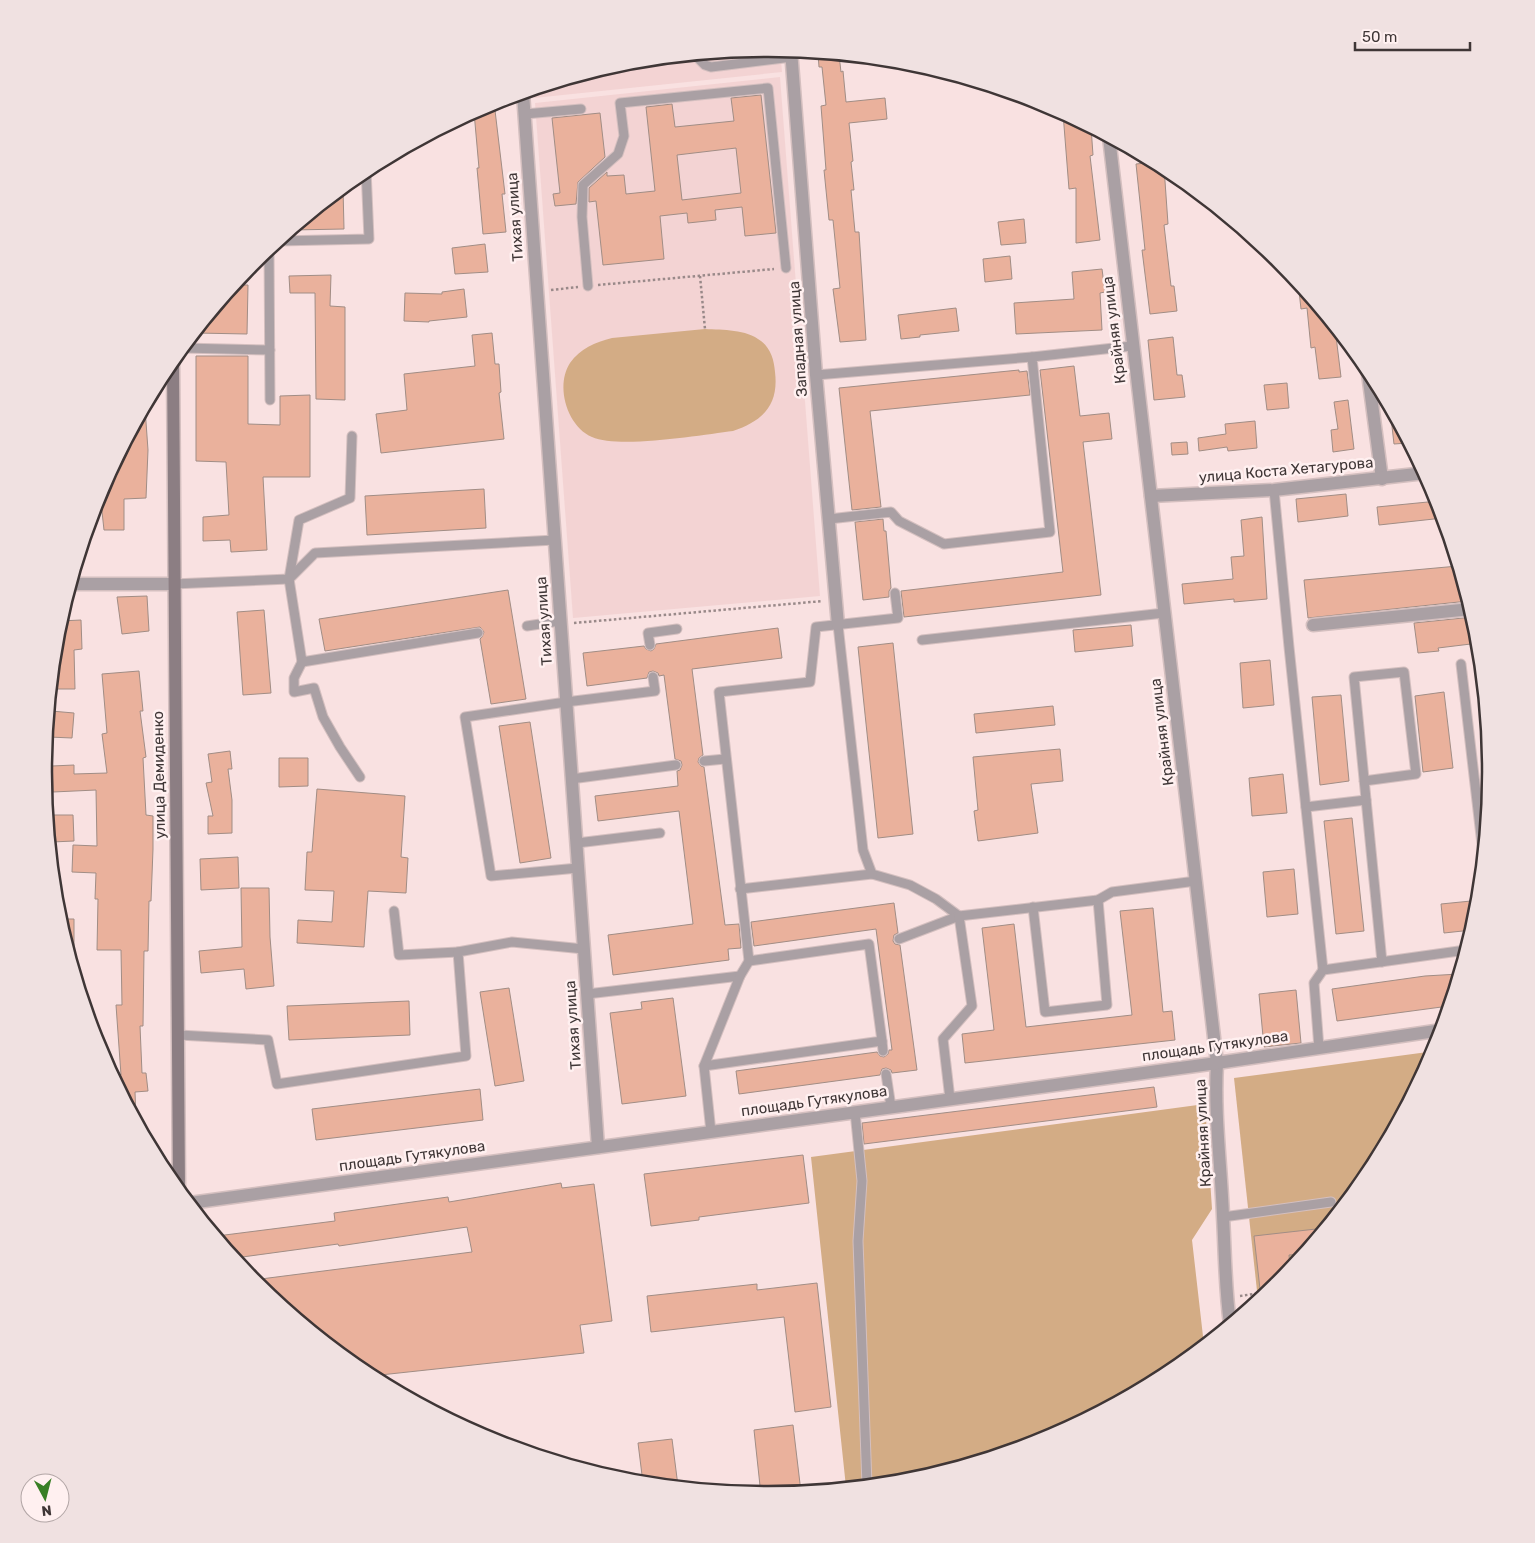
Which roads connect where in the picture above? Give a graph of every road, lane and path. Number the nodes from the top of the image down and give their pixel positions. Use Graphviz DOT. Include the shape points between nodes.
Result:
graph roads {
  1 [pos="772,57"];
  2 [pos="791,58"];
  3 [pos="701,60"];
  4 [pos="523,100"];
  5 [pos="581,109"];
  6 [pos="524,114"];
  7 [pos="1110,144"];
  8 [pos="367,179"];
  9 [pos="289,241"];
  10 [pos="269,259"];
  11 [pos="786,268"];
  12 [pos="700,276"];
  13 [pos="588,286"];
  14 [pos="537,291"];
  15 [pos="705,330"];
  16 [pos="1132,346"];
  17 [pos="191,348"];
  18 [pos="270,350"];
  19 [pos="1032,357"];
  20 [pos="172,375"];
  21 [pos="816,375"];
  22 [pos="1370,386"];
  23 [pos="270,400"];
  24 [pos="352,436"];
  25 [pos="1417,474"];
  26 [pos="1382,478"];
  27 [pos="1274,490"];
  28 [pos="1150,496"];
  29 [pos="829,519"];
  30 [pos="555,540"];
  31 [pos="289,579"];
  32 [pos="78,584"];
  33 [pos="173,584"];
  34 [pos="895,593"];
  35 [pos="827,601"];
  36 [pos="1464,610"];
  37 [pos="1164,613"];
  38 [pos="565,622"];
  39 [pos="838,625"];
  40 [pos="1313,625"];
  41 [pos="527,626"];
  42 [pos="677,629"];
  43 [pos="478,633"];
  44 [pos="922,640"];
  45 [pos="650,645"];
  46 [pos="302,662"];
  47 [pos="1461,664"];
  48 [pos="653,677"];
  49 [pos="566,702"];
  50 [pos="725,758"];
  51 [pos="704,761"];
  52 [pos="676,765"];
  53 [pos="360,777"];
  54 [pos="571,779"];
  55 [pos="1364,781"];
  56 [pos="1366,800"];
  57 [pos="1306,808"];
  58 [pos="1480,827"];
  59 [pos="660,833"];
  60 [pos="577,843"];
  61 [pos="578,868"];
  62 [pos="872,874"];
  63 [pos="1196,881"];
  64 [pos="740,889"];
  65 [pos="1098,900"];
  66 [pos="1033,908"];
  67 [pos="394,911"];
  68 [pos="959,916"];
  69 [pos="899,939"];
  70 [pos="584,950"];
  71 [pos="1459,951"];
  72 [pos="458,952"];
  73 [pos="749,961"];
  74 [pos="1382,962"];
  75 [pos="1323,970"];
  76 [pos="740,976"];
  77 [pos="587,994"];
  78 [pos="1433,1031"];
  79 [pos="179,1035"];
  80 [pos="882,1041"];
  81 [pos="1319,1048"];
  82 [pos="883,1051"];
  83 [pos="1217,1063"];
  84 [pos="704,1066"];
  85 [pos="886,1074"];
  86 [pos="950,1099"];
  87 [pos="891,1107"];
  88 [pos="855,1112"];
  89 [pos="711,1132"];
  90 [pos="598,1147"];
  91 [pos="179,1177"];
  92 [pos="197,1202"];
  93 [pos="1331,1202"];
  94 [pos="1223,1217"];
  95 [pos="1255,1294"];
  96 [pos="1226,1298"];
  97 [pos="1229,1317"];
  98 [pos="867,1479"];
  1 -- 3 [label="lane" via="709,67"];
  2 -- 21 [label="street, Западная улица"];
  4 -- 6 [label="street, Тихая улица"];
  5 -- 6 [label="lane"];
  6 -- 14 [label="street, Тихая улица"];
  7 -- 16 [label="street, Крайняя улица"];
  8 -- 9 [label="lane" via="370,239"];
  10 -- 18 [label="lane"];
  11 -- 12 [label="path"];
  11 -- 13 [label="lane" via="768,88 620,103 624,136 618,154 583,185 582,217"];
  12 -- 13 [label="path"];
  12 -- 15 [label="path"];
  13 -- 14 [label="path"];
  14 -- 30 [label="street, Тихая улица"];
  16 -- 19 [label="lane"];
  16 -- 28 [label="street, Крайняя улица"];
  17 -- 18 [label="lane"];
  18 -- 23 [label="lane"];
  19 -- 21 [label="lane"];
  19 -- 29 [label="lane" via="1050,532 944,544 899,521 891,512"];
  20 -- 33 [label="main road, улица Демиденко"];
  21 -- 29 [label="street, Западная улица"];
  22 -- 26 [label="street"];
  24 -- 31 [label="lane" via="350,498 299,520"];
  25 -- 26 [label="street, улица Коста Хетагурова"];
  26 -- 27 [label="street, улица Коста Хетагурова"];
  27 -- 28 [label="street, улица Коста Хетагурова"];
  27 -- 57 [label="lane"];
  28 -- 37 [label="street, Крайняя улица"];
  29 -- 39 [label="street, Западная улица"];
  30 -- 31 [label="lane" via="315,553"];
  30 -- 38 [label="street, Тихая улица"];
  31 -- 33 [label="lane"];
  31 -- 46 [label="lane"];
  32 -- 33 [label="street"];
  33 -- 79 [label="main road, улица Демиденко"];
  34 -- 39 [label="lane" via="898,618"];
  35 -- 38 [label="path"];
  36 -- 40 [label="street"];
  37 -- 44 [label="lane"];
  37 -- 63 [label="street, Крайняя улица"];
  38 -- 41 [label="lane"];
  38 -- 49 [label="street, Тихая улица"];
  39 -- 50 [label="lane" via="816,627 810,682 719,692"];
  39 -- 62 [label="lane" via="863,850"];
  42 -- 45 [label="lane" via="648,633"];
  43 -- 46 [label="lane"];
  46 -- 53 [label="lane" via="294,678 294,692 314,688 323,717"];
  47 -- 58 [label="lane"];
  48 -- 49 [label="lane" via="655,691"];
  49 -- 54 [label="street, Тихая улица"];
  49 -- 61 [label="lane" via="466,717 491,876"];
  50 -- 51 [label="lane"];
  50 -- 64 [label="lane"];
  52 -- 54 [label="lane"];
  54 -- 60 [label="street, Тихая улица"];
  55 -- 55 [label="lane" via="1354,677 1404,672 1416,774"];
  55 -- 56 [label="lane"];
  56 -- 57 [label="lane"];
  56 -- 74 [label="lane"];
  57 -- 75 [label="lane"];
  59 -- 60 [label="lane"];
  60 -- 61 [label="street, Тихая улица"];
  61 -- 70 [label="street, Тихая улица"];
  62 -- 64 [label="lane"];
  62 -- 68 [label="lane" via="910,885"];
  63 -- 65 [label="lane" via="1112,892"];
  63 -- 83 [label="street, Крайняя улица"];
  64 -- 73 [label="lane"];
  65 -- 66 [label="lane"];
  65 -- 66 [label="lane" via="1108,1005 1045,1012"];
  66 -- 68 [label="lane"];
  67 -- 72 [label="lane" via="399,955"];
  68 -- 69 [label="lane"];
  68 -- 86 [label="lane" via="972,1006 943,1039"];
  70 -- 72 [label="lane" via="512,942"];
  70 -- 77 [label="street, Тихая улица"];
  71 -- 74 [label="lane"];
  72 -- 79 [label="lane" via="466,1056 277,1084 268,1040"];
  73 -- 76 [label="lane"];
  73 -- 80 [label="lane" via="873,943"];
  74 -- 75 [label="lane"];
  75 -- 81 [label="lane" via="1314,983"];
  76 -- 77 [label="lane"];
  76 -- 84 [label="lane"];
  77 -- 90 [label="street, Тихая улица"];
  78 -- 81 [label="street, площадь Гутякулова"];
  79 -- 91 [label="main road, улица Демиденко"];
  80 -- 82 [label="lane"];
  80 -- 84 [label="lane"];
  81 -- 83 [label="street, площадь Гутякулова"];
  83 -- 86 [label="street, площадь Гутякулова"];
  83 -- 94 [label="street, Крайняя улица" via="1215,1095"];
  84 -- 89 [label="lane"];
  85 -- 87 [label="lane"];
  86 -- 87 [label="street, площадь Гутякулова"];
  87 -- 88 [label="street, площадь Гутякулова"];
  88 -- 89 [label="street, площадь Гутякулова"];
  88 -- 98 [label="lane" via="862,1181 858,1241"];
  89 -- 90 [label="street, площадь Гутякулова"];
  90 -- 92 [label="street, площадь Гутякулова"];
  93 -- 94 [label="lane"];
  94 -- 96 [label="street, Крайняя улица"];
  95 -- 96 [label="path"];
  96 -- 97 [label="street, Крайняя улица"];
}
